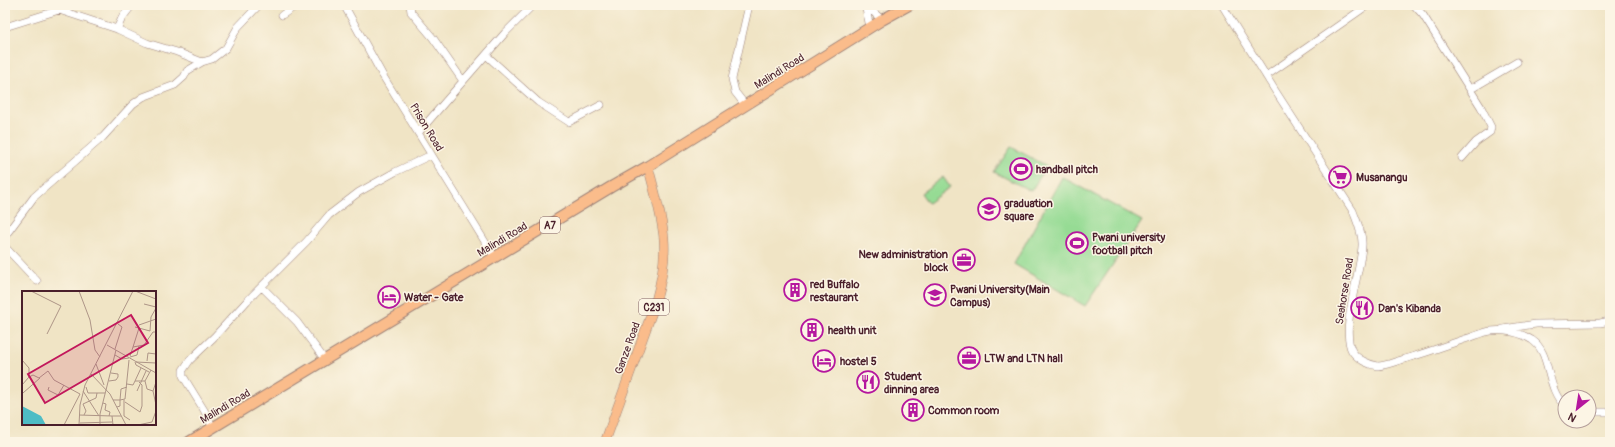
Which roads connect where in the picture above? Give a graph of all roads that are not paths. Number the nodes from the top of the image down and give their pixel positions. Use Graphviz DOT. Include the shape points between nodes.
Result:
graph roads {
  1 [pos="132,5"];
  2 [pos="259,5"];
  3 [pos="297,5"];
  4 [pos="344,5"];
  5 [pos="410,5"];
  6 [pos="533,5"];
  7 [pos="749,5"];
  8 [pos="908,5"];
  9 [pos="1222,5"];
  10 [pos="1368,5"];
  11 [pos="1414,5"];
  12 [pos="282,15"];
  13 [pos="882,20"];
  14 [pos="5,27"];
  15 [pos="870,27"];
  16 [pos="117,29"];
  17 [pos="486,55"];
  18 [pos="202,62"];
  19 [pos="1518,62"];
  20 [pos="1266,76"];
  21 [pos="463,80"];
  22 [pos="1471,89"];
  23 [pos="602,105"];
  24 [pos="746,106"];
  25 [pos="418,133"];
  26 [pos="431,155"];
  27 [pos="1462,158"];
  28 [pos="648,166"];
  29 [pos="5,236"];
  30 [pos="5,248"];
  31 [pos="495,258"];
  32 [pos="37,281"];
  33 [pos="262,286"];
  34 [pos="1610,321"];
  35 [pos="1490,331"];
  36 [pos="325,360"];
  37 [pos="1557,398"];
  38 [pos="1597,412"];
  39 [pos="1610,412"];
  40 [pos="213,428"];
  41 [pos="189,442"];
  42 [pos="605,442"];
  1 -- 16 [label="street"];
  2 -- 18 [label="street" via="238,27 226,48"];
  3 -- 12 [label="street"];
  4 -- 25 [label="street, Prison Road"];
  5 -- 21 [label="street" via="411,12"];
  6 -- 17 [label="street"];
  7 -- 24 [label="street" via="732,79 735,92"];
  8 -- 13 [label="highway, Malindi Road / A7"];
  9 -- 20 [label="street, Seahorse Road"];
  10 -- 20 [label="street"];
  11 -- 22 [label="street"];
  13 -- 15 [label="highway, Malindi Road / A7"];
  13 -- 15 [label="street" via="865,5"];
  14 -- 16 [label="street" via="59,10"];
  15 -- 24 [label="highway, Malindi Road / A7"];
  16 -- 18 [label="street" via="147,43"];
  17 -- 21 [label="street"];
  17 -- 23 [label="street" via="538,102 569,122"];
  18 -- 29 [label="street" via="187,71 175,85 143,97 134,104 103,137 34,197"];
  19 -- 22 [label="street"];
  20 -- 35 [label="street, Seahorse Road" via="1353,211 1361,232 1362,245 1348,335 1352,350 1357,356 1378,366 1389,364"];
  21 -- 25 [label="street"];
  22 -- 27 [label="street" via="1491,130"];
  24 -- 28 [label="highway, Malindi Road / A7"];
  25 -- 26 [label="street, Prison Road"];
  26 -- 31 [label="street, Prison Road"];
  26 -- 33 [label="street" via="395,172 338,208"];
  28 -- 31 [label="highway, Malindi Road / A7"];
  28 -- 42 [label="main road, Ganze Road / C231" via="664,238 661,283"];
  30 -- 32 [label="street"];
  31 -- 36 [label="highway, Malindi Road / A7"];
  33 -- 36 [label="street" via="297,322"];
  33 -- 40 [label="street" via="183,370 183,376"];
  34 -- 35 [label="street" via="1536,324"];
  35 -- 37 [label="street, Seahorse Road" via="1506,331 1525,336 1541,348"];
  36 -- 40 [label="highway, Malindi Road / A7"];
  38 -- 39 [label="street"];
  40 -- 41 [label="highway, Malindi Road / A7"];
}
